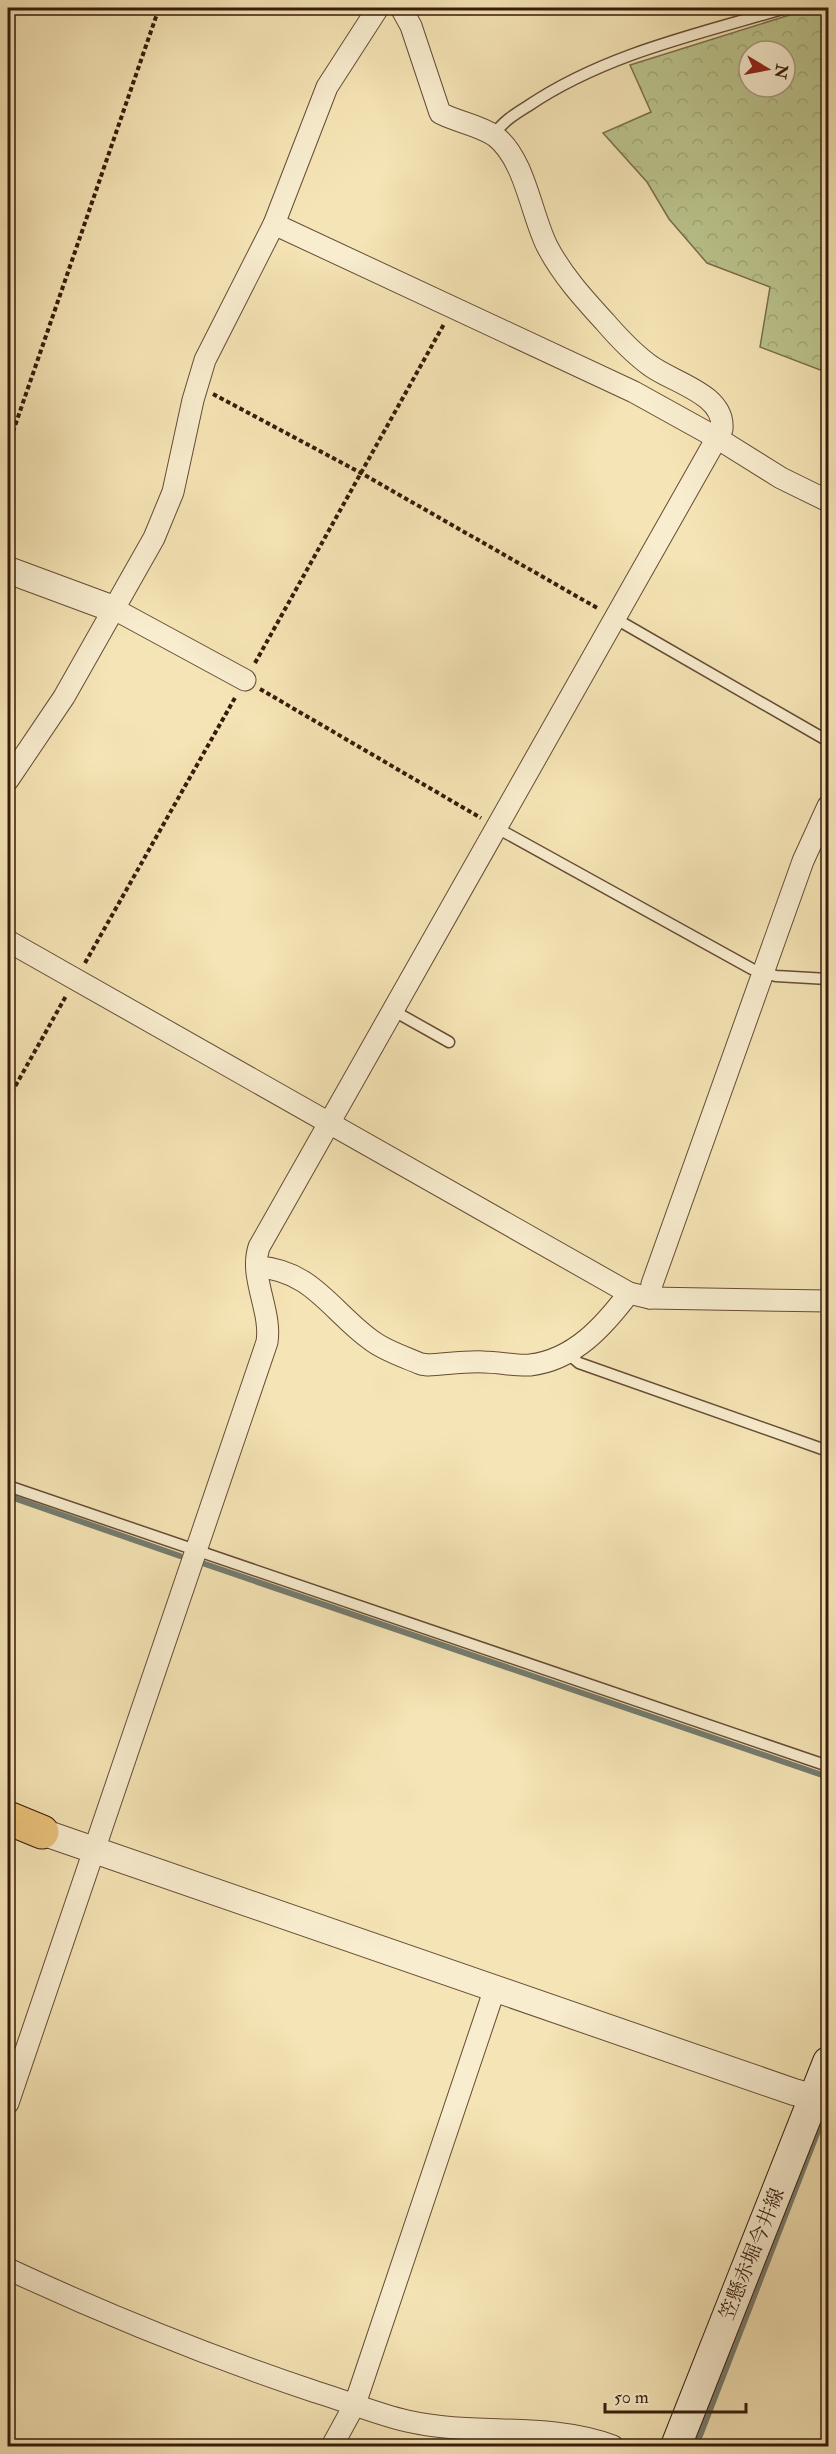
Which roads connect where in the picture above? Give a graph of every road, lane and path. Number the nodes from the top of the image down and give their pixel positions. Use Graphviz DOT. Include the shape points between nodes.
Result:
graph roads {
  1 [pos="159,8"];
  2 [pos="378,8"];
  3 [pos="401,8"];
  4 [pos="786,8"];
  5 [pos="494,135"];
  6 [pos="274,224"];
  7 [pos="452,307"];
  8 [pos="197,387"];
  9 [pos="717,438"];
  10 [pos="8,446"];
  11 [pos="361,473"];
  12 [pos="828,501"];
  13 [pos="8,570"];
  14 [pos="116,609"];
  15 [pos="615,619"];
  16 [pos="245,680"];
  17 [pos="828,741"];
  18 [pos="8,780"];
  19 [pos="828,806"];
  20 [pos="497,828"];
  21 [pos="8,941"];
  22 [pos="763,974"];
  23 [pos="828,979"];
  24 [pos="75,980"];
  25 [pos="394,1011"];
  26 [pos="448,1042"];
  27 [pos="8,1099"];
  28 [pos="330,1124"];
  29 [pos="258,1267"];
  30 [pos="629,1293"];
  31 [pos="650,1298"];
  32 [pos="828,1301"];
  33 [pos="567,1353"];
  34 [pos="828,1451"];
  35 [pos="8,1486"];
  36 [pos="195,1551"];
  37 [pos="828,1766"];
  38 [pos="8,1820"];
  39 [pos="42,1832"];
  40 [pos="93,1851"];
  41 [pos="495,1988"];
  42 [pos="828,2062"];
  43 [pos="822,2099"];
  44 [pos="8,2103"];
  45 [pos="10,2276"];
  46 [pos="355,2404"];
  47 [pos="332,2446"];
  48 [pos="613,2446"];
  49 [pos="676,2446"];
  1 -- 10 [label="path"];
  2 -- 6 [label="street" via="327,87"];
  3 -- 5 [label="street" via="411,26 440,113"];
  4 -- 5 [label="lane" via="624,57 549,92 505,122"];
  5 -- 9 [label="street" via="512,156 546,244 565,276 649,365 714,405 723,422"];
  6 -- 7 [label="street"];
  6 -- 8 [label="street" via="214,340"];
  7 -- 9 [label="street" via="641,396"];
  7 -- 11 [label="path"];
  8 -- 11 [label="path"];
  8 -- 14 [label="street" via="173,492 154,538"];
  9 -- 12 [label="street" via="781,478"];
  9 -- 15 [label="street"];
  11 -- 15 [label="path"];
  11 -- 16 [label="path"];
  13 -- 14 [label="street"];
  14 -- 16 [label="street"];
  14 -- 18 [label="street" via="64,697"];
  15 -- 17 [label="lane"];
  15 -- 20 [label="street"];
  16 -- 20 [label="path"];
  16 -- 24 [label="path"];
  19 -- 22 [label="street" via="809,843"];
  20 -- 22 [label="lane"];
  20 -- 25 [label="street"];
  21 -- 24 [label="street"];
  22 -- 23 [label="lane"];
  22 -- 31 [label="street"];
  24 -- 27 [label="path"];
  24 -- 28 [label="street"];
  25 -- 26 [label="lane"];
  25 -- 28 [label="street"];
  28 -- 29 [label="street" via="259,1247"];
  28 -- 30 [label="street"];
  29 -- 33 [label="street" via="272,1268 311,1284 372,1341 421,1364 530,1365"];
  29 -- 36 [label="street" via="268,1325 267,1342"];
  30 -- 31 [label="street"];
  30 -- 33 [label="street" via="596,1332"];
  31 -- 32 [label="street"];
  33 -- 34 [label="lane" via="579,1363"];
  35 -- 36 [label="lane"];
  36 -- 37 [label="lane"];
  36 -- 40 [label="street"];
  38 -- 39 [label="main road"];
  39 -- 40 [label="street"];
  40 -- 41 [label="street"];
  40 -- 44 [label="street"];
  41 -- 43 [label="street"];
  41 -- 46 [label="street"];
  42 -- 43 [label="main road, 笠懸赤堀今井線"];
  43 -- 49 [label="main road, 笠懸赤堀今井線"];
  45 -- 46 [label="street" via="273,2378"];
  46 -- 47 [label="street"];
  46 -- 48 [label="street" via="441,2428 572,2433"];
}
